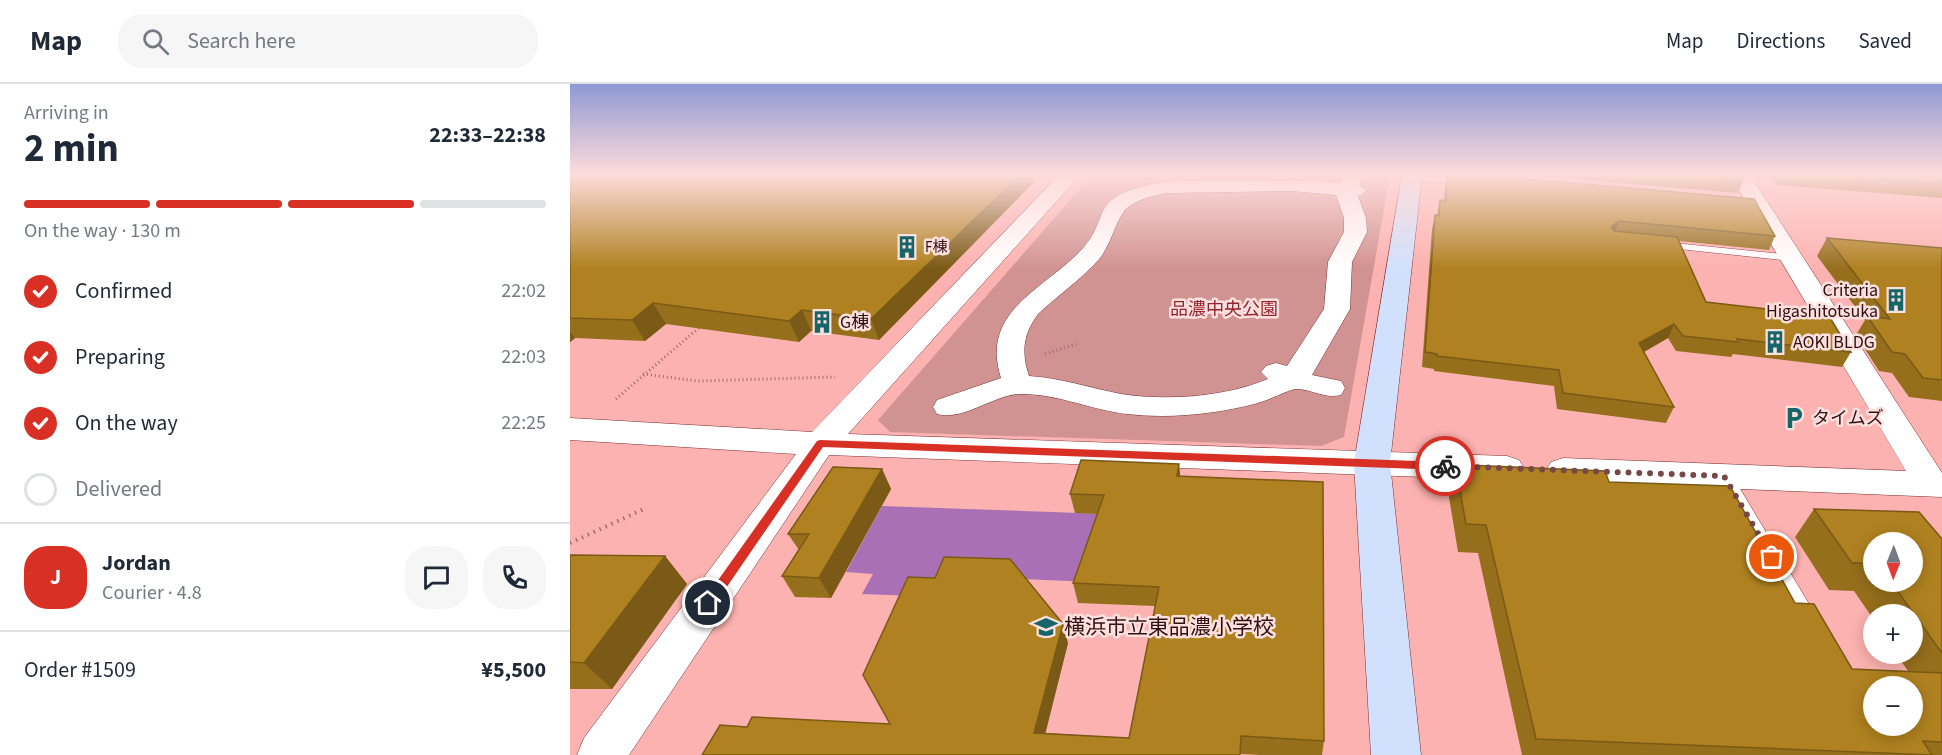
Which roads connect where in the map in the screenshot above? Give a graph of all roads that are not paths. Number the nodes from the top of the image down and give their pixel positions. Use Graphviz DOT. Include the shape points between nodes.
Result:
graph roads {
  1 [pos="1041,206"];
  2 [pos="1116,206"];
  3 [pos="1354,206"];
  4 [pos="1408,206"];
  5 [pos="1749,206"];
  6 [pos="1650,243"];
  7 [pos="1792,258"];
  8 [pos="1280,373"];
  9 [pos="1018,384"];
  10 [pos="1330,388"];
  11 [pos="948,406"];
  12 [pos="570,429"];
  13 [pos="820,444"];
  14 [pos="1372,463"];
  15 [pos="1724,476"];
  16 [pos="1937,485"];
  17 [pos="1819,638"];
  18 [pos="601,755"];
  19 [pos="1396,755"];
  1 -- 13 [label="street"];
  2 -- 9 [label="street" via="1094,250 1045,291 1016,325 1008,351"];
  3 -- 8 [label="street" via="1356,230 1353,243 1339,262 1335,314 1308,359"];
  4 -- 14 [label="street"];
  5 -- 7 [label="street"];
  6 -- 7 [label="lane"];
  7 -- 16 [label="street"];
  8 -- 9 [label="street" via="1274,388 1194,406 1125,404"];
  8 -- 10 [label="street"];
  9 -- 11 [label="street"];
  12 -- 13 [label="street"];
  13 -- 14 [label="street"];
  13 -- 18 [label="street"];
  14 -- 15 [label="street"];
  14 -- 19 [label="street"];
  15 -- 16 [label="street"];
  15 -- 17 [label="lane"];
}
